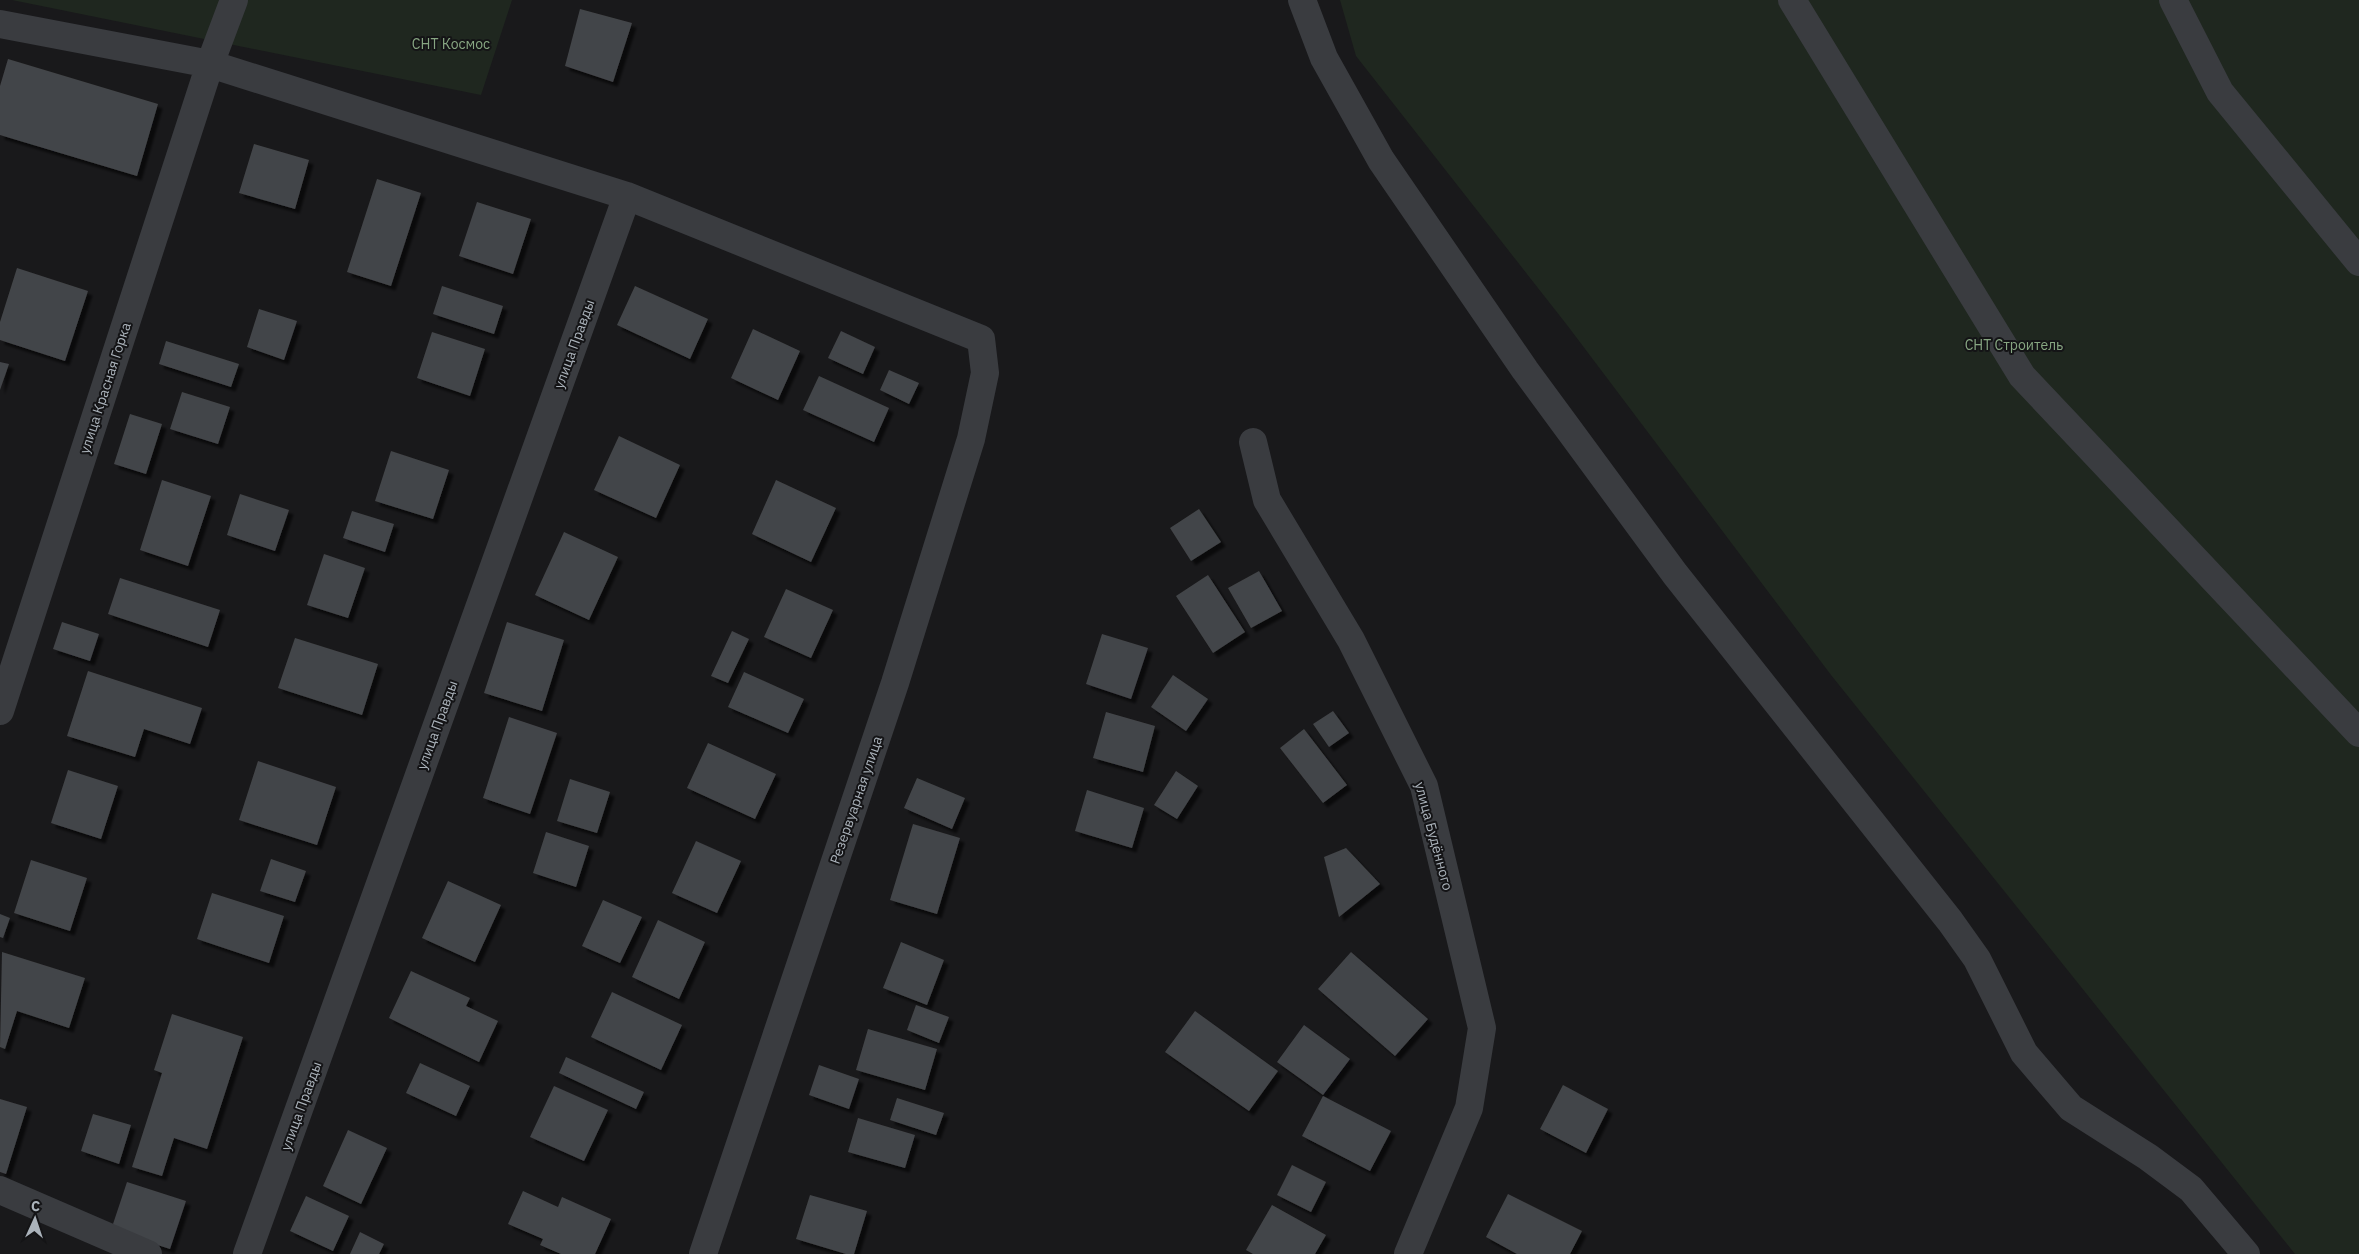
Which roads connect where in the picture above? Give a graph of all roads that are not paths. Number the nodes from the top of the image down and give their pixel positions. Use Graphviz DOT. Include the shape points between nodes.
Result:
graph roads {
  1 [pos="234,0"];
  2 [pos="1302,0"];
  3 [pos="1792,0"];
  4 [pos="2173,0"];
  5 [pos="0,24"];
  6 [pos="210,64"];
  7 [pos="627,196"];
  8 [pos="2359,262"];
  9 [pos="1253,442"];
  10 [pos="0,711"];
  11 [pos="2359,733"];
  12 [pos="0,1190"];
  13 [pos="148,1254"];
  14 [pos="248,1254"];
  15 [pos="703,1254"];
  16 [pos="1408,1254"];
  17 [pos="2246,1254"];
  1 -- 6 [label="street, улица Красная Горка"];
  2 -- 17 [label="street" via="1324,58 1381,160 1525,370 1675,574 1950,921 1977,960 2024,1053 2071,1108 2148,1157 2191,1190"];
  3 -- 11 [label="street" via="2022,376"];
  4 -- 8 [label="street" via="2220,92"];
  5 -- 6 [label="street"];
  6 -- 7 [label="street"];
  6 -- 10 [label="street, улица Красная Горка"];
  7 -- 14 [label="street, улица Правды"];
  7 -- 15 [label="street, Резервуарная улица" via="981,339 985,372 968,448 896,684"];
  9 -- 16 [label="street, улица Будённого" via="1266,500 1351,640 1424,786 1482,1028 1469,1108"];
  12 -- 13 [label="street"];
}
